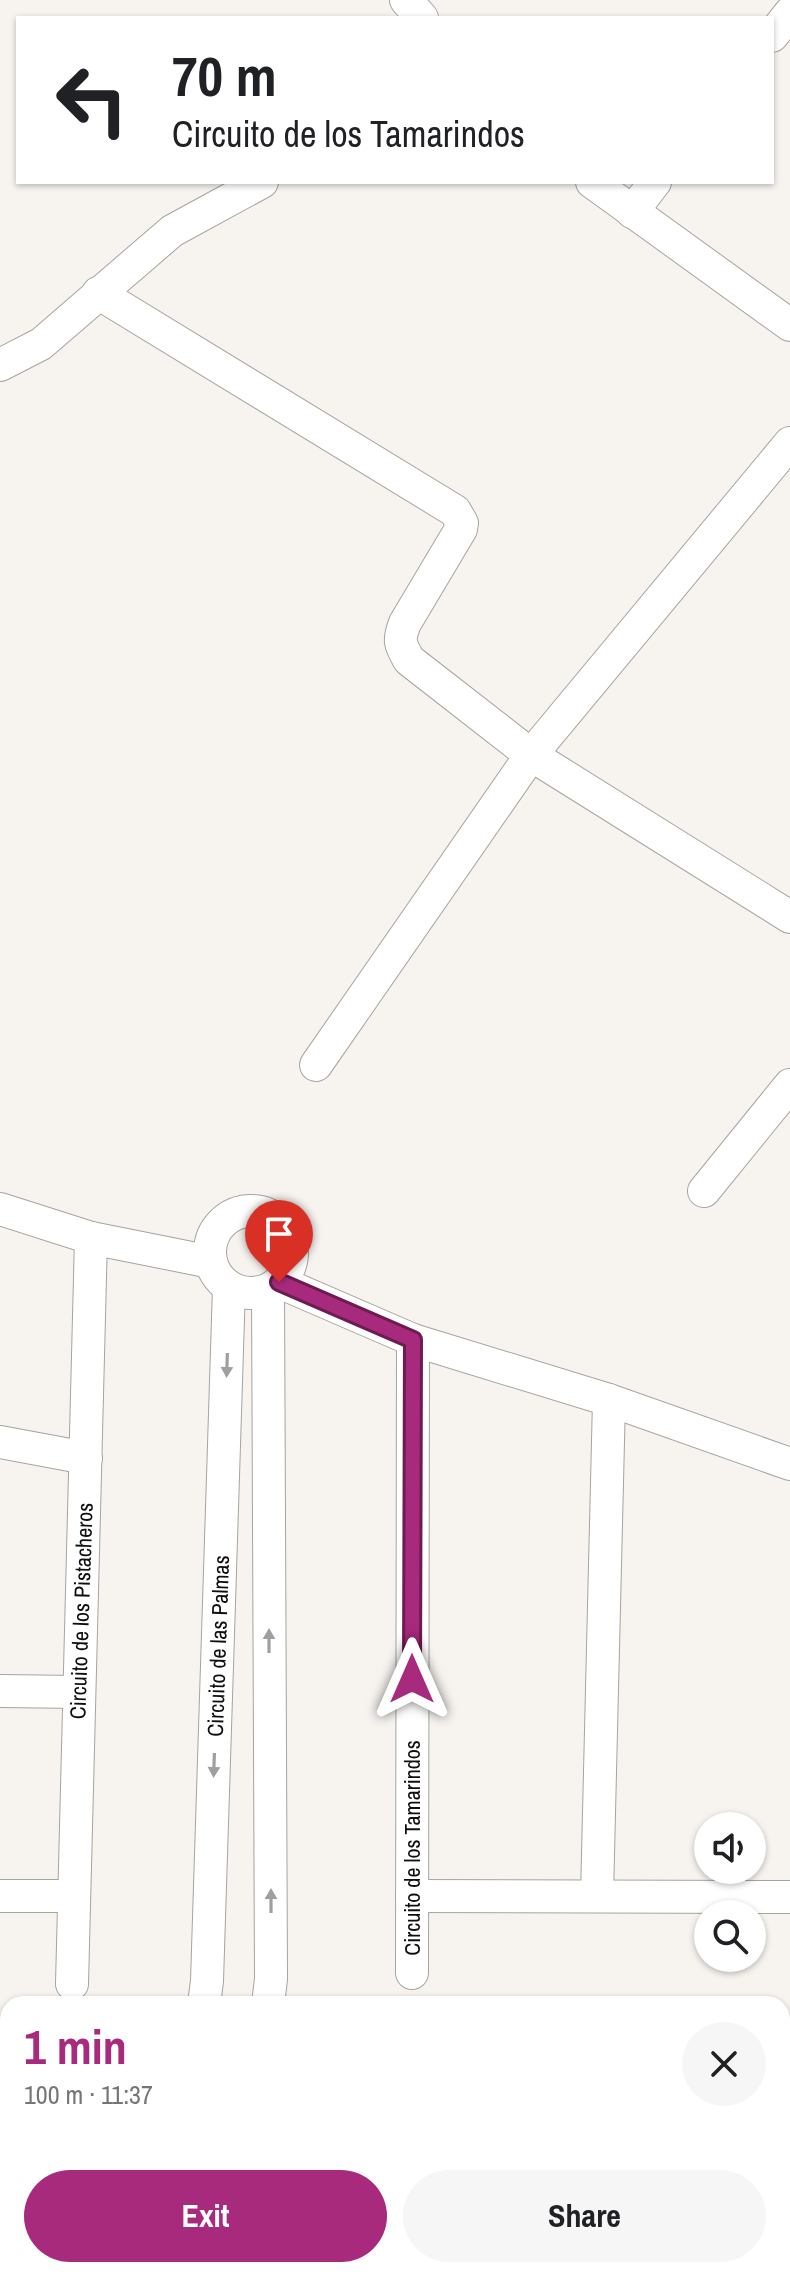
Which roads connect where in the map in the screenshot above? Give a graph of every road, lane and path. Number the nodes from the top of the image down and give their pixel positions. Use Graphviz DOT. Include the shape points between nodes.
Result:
graph roads {
  1 [pos="406,0"];
  2 [pos="790,13"];
  3 [pos="420,16"];
  4 [pos="774,33"];
  5 [pos="258,184"];
  6 [pos="595,184"];
  7 [pos="653,184"];
  8 [pos="632,212"];
  9 [pos="98,293"];
  10 [pos="790,325"];
  11 [pos="0,365"];
  12 [pos="790,443"];
  13 [pos="531,755"];
  14 [pos="790,917"];
  15 [pos="316,1065"];
  16 [pos="790,1085"];
  17 [pos="704,1191"];
  18 [pos="0,1209"];
  19 [pos="91,1238"];
  20 [pos="211,1262"];
  21 [pos="273,1286"];
  22 [pos="229,1287"];
  23 [pos="413,1340"];
  24 [pos="609,1400"];
  25 [pos="0,1442"];
  26 [pos="86,1458"];
  27 [pos="790,1464"];
  28 [pos="0,1691"];
  29 [pos="79,1692"];
  30 [pos="0,1896"];
  31 [pos="74,1896"];
  32 [pos="412,1896"];
  33 [pos="597,1896"];
  34 [pos="790,1897"];
  35 [pos="412,1973"];
  36 [pos="72,1984"];
  37 [pos="205,1996"];
  38 [pos="269,1996"];
  1 -- 3 [label="street"];
  2 -- 4 [label="street"];
  5 -- 9 [label="street" via="172,231"];
  6 -- 8 [label="street"];
  7 -- 8 [label="street"];
  8 -- 10 [label="street"];
  9 -- 11 [label="street" via="41,344"];
  9 -- 13 [label="street" via="455,511 461,529 405,623 400,644 409,660"];
  12 -- 13 [label="street"];
  13 -- 14 [label="street"];
  13 -- 15 [label="street"];
  16 -- 17 [label="street"];
  18 -- 19 [label="street"];
  19 -- 20 [label="street"];
  19 -- 26 [label="street, Circuito de los Pistacheros"];
  20 -- 21 [label="street" via="210,1247 223,1222 238,1213 266,1215 291,1242 288,1270"];
  20 -- 22 [label="street"];
  21 -- 22 [label="street" via="257,1293"];
  21 -- 23 [label="street"];
  38 -- 21 [label="street, one-way"];
  22 -- 37 [label="street, Circuito de las Palmas, one-way"];
  23 -- 24 [label="street"];
  23 -- 32 [label="street, Circuito de los Tamarindos"];
  24 -- 27 [label="street"];
  24 -- 33 [label="street"];
  25 -- 26 [label="street"];
  26 -- 29 [label="street, Circuito de los Pistacheros"];
  28 -- 29 [label="street"];
  29 -- 31 [label="street, Circuito de los Pistacheros"];
  30 -- 31 [label="street"];
  31 -- 36 [label="street, Circuito de los Pistacheros"];
  32 -- 33 [label="street"];
  32 -- 35 [label="street, Circuito de los Tamarindos"];
  33 -- 34 [label="street"];
}
